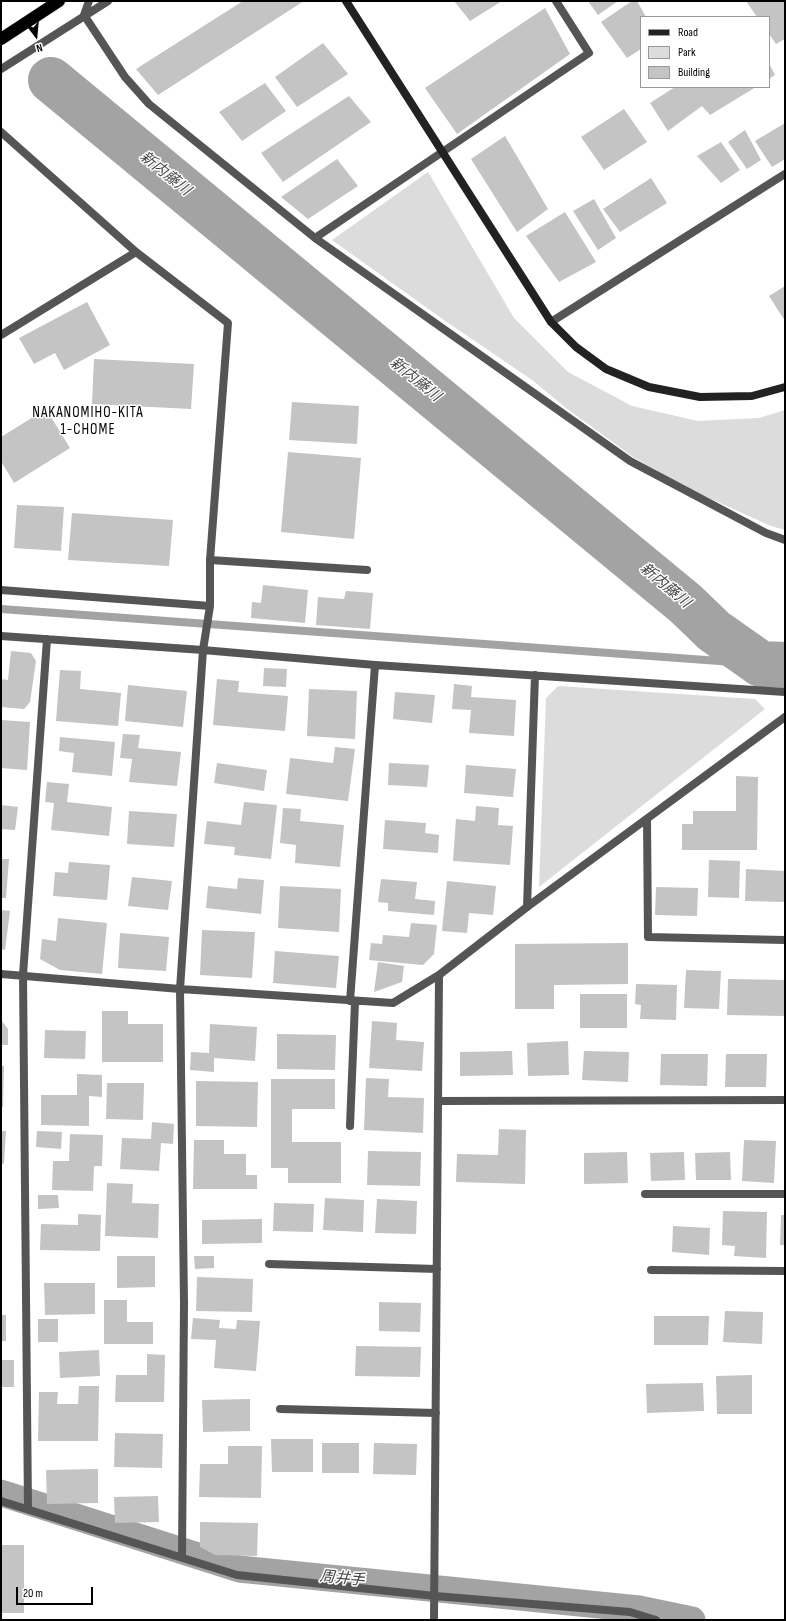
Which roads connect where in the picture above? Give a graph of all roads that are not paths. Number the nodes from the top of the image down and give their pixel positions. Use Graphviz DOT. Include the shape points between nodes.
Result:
graph roads {
  1 [pos="59,1"];
  2 [pos="89,1"];
  3 [pos="108,1"];
  4 [pos="346,1"];
  5 [pos="556,1"];
  6 [pos="84,16"];
  7 [pos="1,39"];
  8 [pos="1,69"];
  9 [pos="1,132"];
  10 [pos="442,153"];
  11 [pos="785,174"];
  12 [pos="315,238"];
  13 [pos="136,252"];
  14 [pos="551,322"];
  15 [pos="1,335"];
  16 [pos="785,387"];
  17 [pos="785,540"];
  18 [pos="210,560"];
  19 [pos="367,570"];
  20 [pos="1,590"];
  21 [pos="210,606"];
  22 [pos="1,636"];
  23 [pos="47,639"];
  24 [pos="203,650"];
  25 [pos="375,665"];
  26 [pos="535,675"];
  27 [pos="785,692"];
  28 [pos="785,717"];
  29 [pos="647,819"];
  30 [pos="527,907"];
  31 [pos="785,940"];
  32 [pos="1,974"];
  33 [pos="22,975"];
  34 [pos="439,975"];
  35 [pos="180,989"];
  36 [pos="353,1001"];
  37 [pos="438,1100"];
  38 [pos="785,1100"];
  39 [pos="350,1126"];
  40 [pos="645,1194"];
  41 [pos="785,1194"];
  42 [pos="269,1264"];
  43 [pos="437,1269"];
  44 [pos="651,1270"];
  45 [pos="785,1271"];
  46 [pos="280,1409"];
  47 [pos="436,1413"];
  48 [pos="1,1501"];
  49 [pos="28,1509"];
  50 [pos="182,1557"];
  51 [pos="435,1596"];
  52 [pos="434,1620"];
  53 [pos="656,1620"];
  1 -- 7 [label="highway"];
  2 -- 6 [label="street"];
  3 -- 6 [label="street"];
  4 -- 10 [label="street"];
  5 -- 10 [label="street" via="589,53"];
  6 -- 8 [label="street"];
  6 -- 12 [label="street" via="125,77 149,104"];
  9 -- 13 [label="street"];
  10 -- 12 [label="street"];
  10 -- 14 [label="street"];
  11 -- 14 [label="street"];
  12 -- 17 [label="street" via="630,461 766,533"];
  13 -- 15 [label="street"];
  13 -- 18 [label="street" via="228,323"];
  14 -- 16 [label="street" via="576,347 606,369 649,387 700,397 752,396"];
  18 -- 19 [label="street"];
  18 -- 21 [label="street"];
  20 -- 21 [label="street"];
  21 -- 24 [label="street"];
  22 -- 23 [label="street"];
  23 -- 24 [label="street"];
  23 -- 33 [label="street"];
  24 -- 25 [label="street"];
  24 -- 35 [label="street"];
  25 -- 26 [label="street"];
  25 -- 36 [label="street"];
  26 -- 27 [label="street"];
  26 -- 30 [label="street"];
  28 -- 29 [label="street"];
  29 -- 30 [label="street"];
  29 -- 31 [label="street" via="648,937"];
  30 -- 34 [label="street"];
  32 -- 33 [label="street"];
  33 -- 35 [label="street"];
  33 -- 49 [label="street"];
  34 -- 36 [label="street" via="393,1003"];
  34 -- 37 [label="street"];
  35 -- 36 [label="street"];
  35 -- 50 [label="street" via="184,1303"];
  36 -- 39 [label="street"];
  37 -- 38 [label="street"];
  37 -- 43 [label="street"];
  40 -- 41 [label="street"];
  42 -- 43 [label="street"];
  43 -- 47 [label="street"];
  44 -- 45 [label="street"];
  46 -- 47 [label="street"];
  47 -- 51 [label="street"];
  48 -- 49 [label="street"];
  49 -- 50 [label="street"];
  50 -- 51 [label="street" via="237,1575"];
  51 -- 52 [label="street"];
  51 -- 53 [label="street" via="630,1612"];
}
